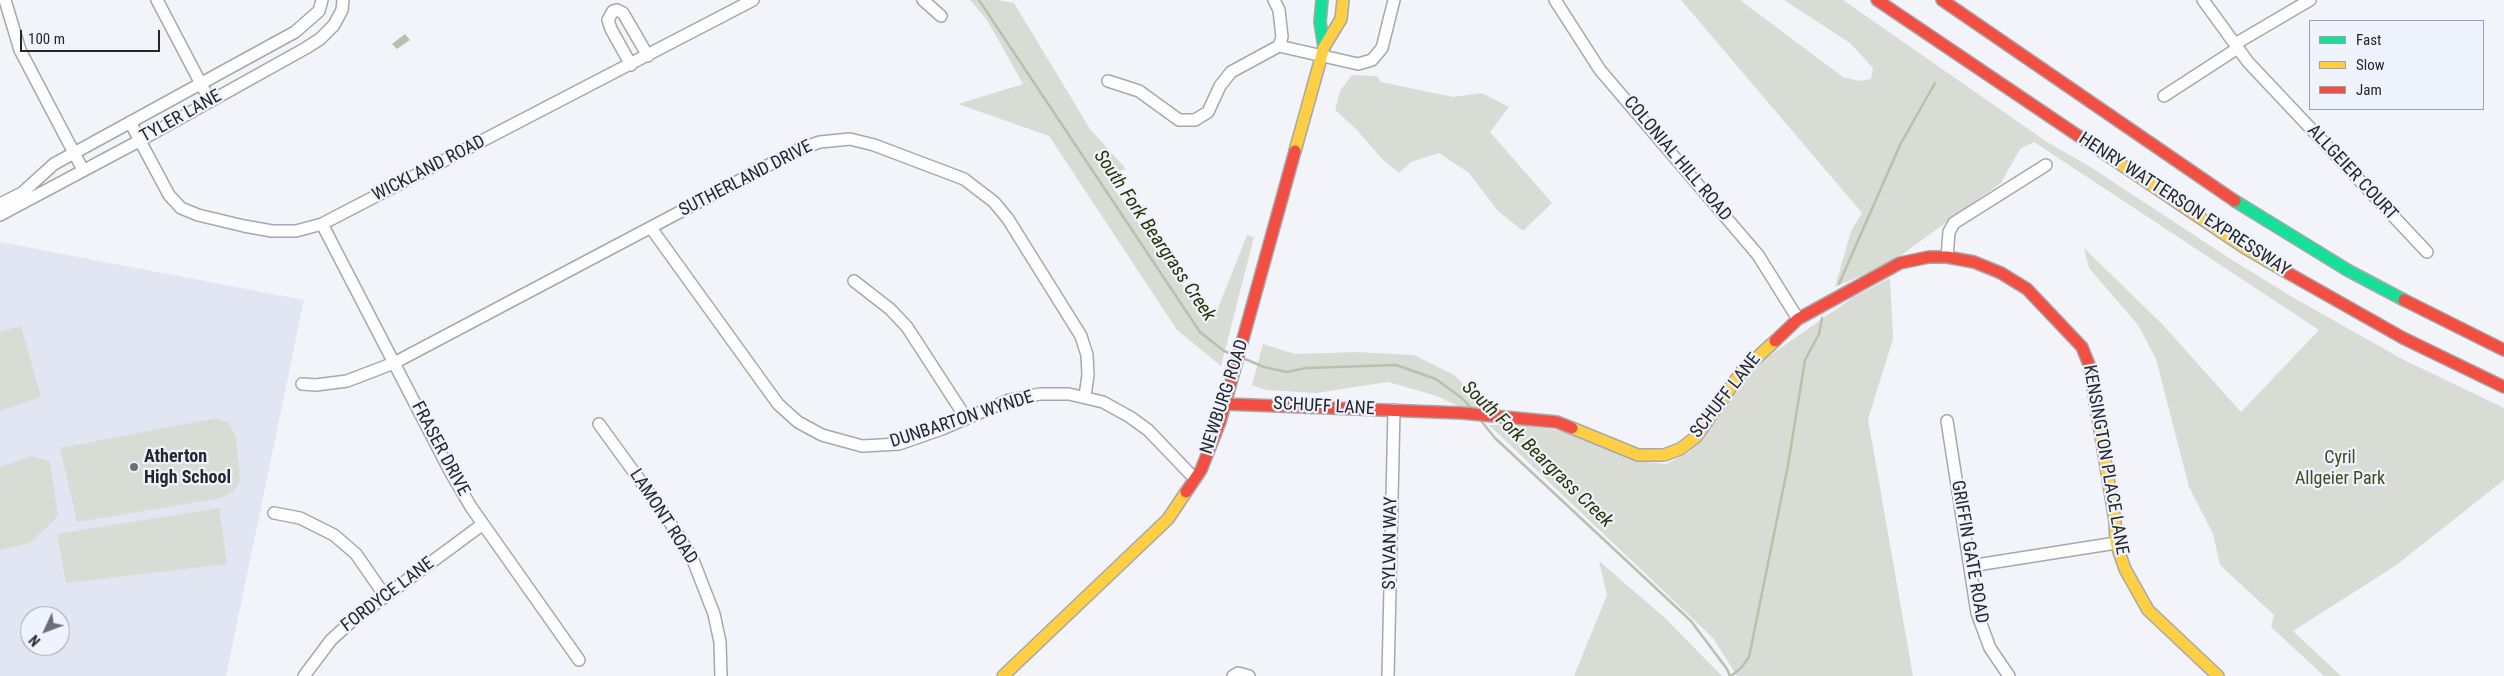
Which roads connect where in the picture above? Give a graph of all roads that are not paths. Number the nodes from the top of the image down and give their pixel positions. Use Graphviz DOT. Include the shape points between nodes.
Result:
graph roads {
  1 [pos="5,0"];
  2 [pos="157,0"];
  3 [pos="322,0"];
  4 [pos="343,0"];
  5 [pos="753,0"];
  6 [pos="923,0"];
  7 [pos="1274,0"];
  8 [pos="1322,0"];
  9 [pos="1343,0"];
  10 [pos="1394,0"];
  11 [pos="1556,0"];
  12 [pos="1877,0"];
  13 [pos="1942,0"];
  14 [pos="2203,0"];
  15 [pos="2310,0"];
  16 [pos="4,15"];
  17 [pos="941,16"];
  18 [pos="1279,46"];
  19 [pos="2236,46"];
  20 [pos="1323,52"];
  21 [pos="648,56"];
  22 [pos="631,66"];
  23 [pos="1108,81"];
  24 [pos="201,83"];
  25 [pos="2164,96"];
  26 [pos="210,101"];
  27 [pos="130,122"];
  28 [pos="139,141"];
  29 [pos="74,153"];
  30 [pos="2046,165"];
  31 [pos="83,170"];
  32 [pos="0,204"];
  33 [pos="0,215"];
  34 [pos="322,224"];
  35 [pos="651,228"];
  36 [pos="2427,252"];
  37 [pos="1946,257"];
  38 [pos="854,281"];
  39 [pos="1798,319"];
  40 [pos="2504,350"];
  41 [pos="394,363"];
  42 [pos="302,384"];
  43 [pos="2504,387"];
  44 [pos="1085,396"];
  45 [pos="1226,404"];
  46 [pos="1394,410"];
  47 [pos="966,418"];
  48 [pos="1947,421"];
  49 [pos="599,424"];
  50 [pos="1196,479"];
  51 [pos="274,513"];
  52 [pos="483,524"];
  53 [pos="2116,543"];
  54 [pos="1970,566"];
  55 [pos="385,596"];
  56 [pos="578,660"];
  57 [pos="304,676"];
  58 [pos="721,676"];
  59 [pos="1003,676"];
  60 [pos="1233,676"];
  61 [pos="1249,676"];
  62 [pos="1388,676"];
  63 [pos="2009,676"];
  64 [pos="2218,676"];
  1 -- 16 [label="street"];
  2 -- 24 [label="street"];
  3 -- 24 [label="street, TYLER LANE" via="319,11 304,26"];
  4 -- 26 [label="street, TYLER LANE" via="334,25 320,39"];
  5 -- 21 [label="street, WICKLAND ROAD"];
  6 -- 17 [label="street"];
  7 -- 18 [label="street" via="1279,10 1282,37"];
  8 -- 20 [label="main road, NEWBURG ROAD"];
  9 -- 20 [label="main road, NEWBURG ROAD" via="1341,19"];
  10 -- 20 [label="street" via="1382,48 1376,58 1358,64"];
  11 -- 39 [label="street, COLONIAL HILL ROAD" via="1600,70 1758,255"];
  12 -- 43 [label="main road, HENRY WATTERSON EXPRESSWAY" via="2244,248 2403,338"];
  13 -- 40 [label="main road, HENRY WATTERSON EXPRESSWAY" via="2256,216 2349,271"];
  14 -- 19 [label="street, ALLGEIER COURT"];
  15 -- 19 [label="street"];
  16 -- 29 [label="street"];
  18 -- 20 [label="street"];
  18 -- 23 [label="street" via="1231,72 1220,86 1212,107 1196,120 1179,120 1139,91"];
  19 -- 25 [label="street"];
  19 -- 36 [label="street, ALLGEIER COURT"];
  20 -- 45 [label="main road, NEWBURG ROAD"];
  21 -- 22 [label="street, WICKLAND ROAD"];
  21 -- 22 [label="street" via="627,17 614,11 608,20"];
  22 -- 34 [label="street, WICKLAND ROAD"];
  24 -- 26 [label="street"];
  24 -- 27 [label="street, TYLER LANE"];
  26 -- 28 [label="street, TYLER LANE"];
  27 -- 28 [label="street, WICKLAND ROAD"];
  27 -- 29 [label="street, TYLER LANE"];
  28 -- 31 [label="street, TYLER LANE"];
  28 -- 34 [label="street, WICKLAND ROAD" via="170,195 188,212 272,231 296,231"];
  29 -- 31 [label="street"];
  29 -- 32 [label="street, TYLER LANE" via="45,170 22,192"];
  30 -- 37 [label="street" via="1954,223 1949,232"];
  31 -- 33 [label="street, TYLER LANE"];
  34 -- 41 [label="street, FRASER DRIVE"];
  35 -- 41 [label="street, SUTHERLAND DRIVE"];
  35 -- 44 [label="street, SUTHERLAND DRIVE" via="798,149 831,139 861,141 946,172 978,188 994,202 1069,313 1085,347 1088,375"];
  35 -- 47 [label="street, DUNBARTON WYNDE" via="769,392 788,413 809,429 848,444 887,446 914,440"];
  37 -- 39 [label="main road, SCHUFF LANE" via="1900,263"];
  37 -- 53 [label="main road, KENSINGTON PLACE LANE" via="1986,265 2014,280 2036,298 2082,347 2090,367"];
  38 -- 47 [label="street" via="907,327"];
  39 -- 46 [label="main road, SCHUFF LANE" via="1742,371 1696,437 1672,453 1638,455 1557,422"];
  41 -- 42 [label="street, SUTHERLAND DRIVE" via="347,381"];
  41 -- 52 [label="street, FRASER DRIVE" via="451,473"];
  44 -- 47 [label="street, DUNBARTON WYNDE" via="1029,395"];
  44 -- 50 [label="street, DUNBARTON WYNDE" via="1114,407 1148,430"];
  45 -- 46 [label="main road, SCHUFF LANE"];
  45 -- 50 [label="main road, NEWBURG ROAD" via="1210,451"];
  46 -- 62 [label="street, SYLVAN WAY"];
  48 -- 54 [label="street, GRIFFIN GATE ROAD"];
  49 -- 58 [label="street, LAMONT ROAD" via="668,518 693,560 714,614"];
  50 -- 59 [label="main road, NEWBURG ROAD" via="1168,519"];
  51 -- 55 [label="street" via="300,518 334,534 356,554"];
  52 -- 55 [label="street, FORDYCE LANE"];
  52 -- 56 [label="street, FRASER DRIVE"];
  53 -- 54 [label="street"];
  53 -- 64 [label="main road, KENSINGTON PLACE LANE" via="2132,584 2148,610"];
  54 -- 63 [label="street, GRIFFIN GATE ROAD" via="1982,632"];
  55 -- 57 [label="street, FORDYCE LANE" via="341,630"];
  60 -- 61 [label="street" via="1238,673"];
}
